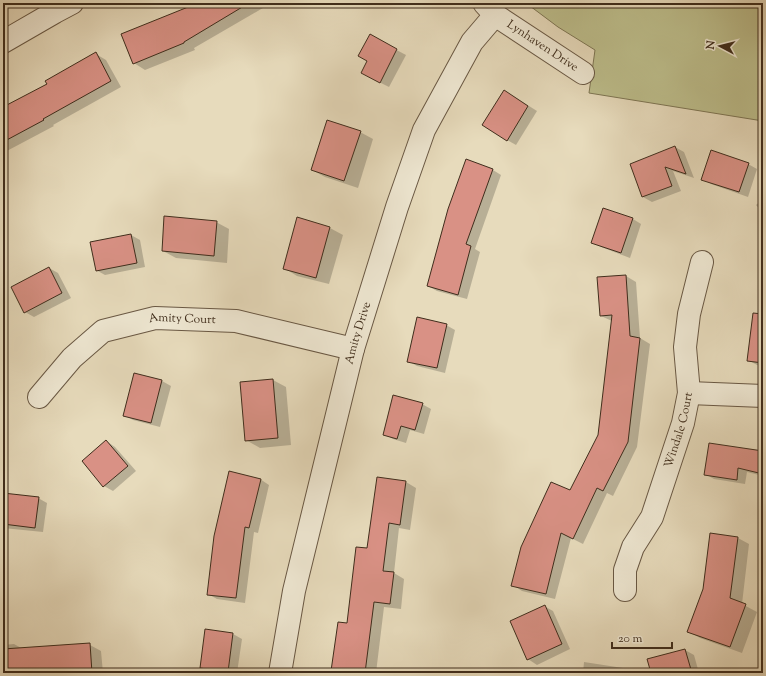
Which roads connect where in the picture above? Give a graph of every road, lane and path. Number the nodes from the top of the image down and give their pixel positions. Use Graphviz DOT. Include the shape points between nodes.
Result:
graph roads {
  1 [pos="72,3"];
  2 [pos="490,9"];
  3 [pos="3,42"];
  4 [pos="583,73"];
  5 [pos="702,262"];
  6 [pos="353,349"];
  7 [pos="689,393"];
  8 [pos="763,396"];
  9 [pos="39,397"];
  10 [pos="625,590"];
  11 [pos="280,673"];
  1 -- 3 [label="street"];
  2 -- 4 [label="street, Lynhaven Drive"];
  2 -- 6 [label="street, Amity Drive" via="424,130"];
  5 -- 7 [label="street, Windale Court" via="688,314 685,347"];
  6 -- 9 [label="street, Amity Court" via="236,321 155,318 103,332 72,358"];
  6 -- 11 [label="street, Amity Drive" via="294,591"];
  7 -- 8 [label="street"];
  7 -- 10 [label="street, Windale Court" via="683,424 652,516 633,547 625,570"];
}
